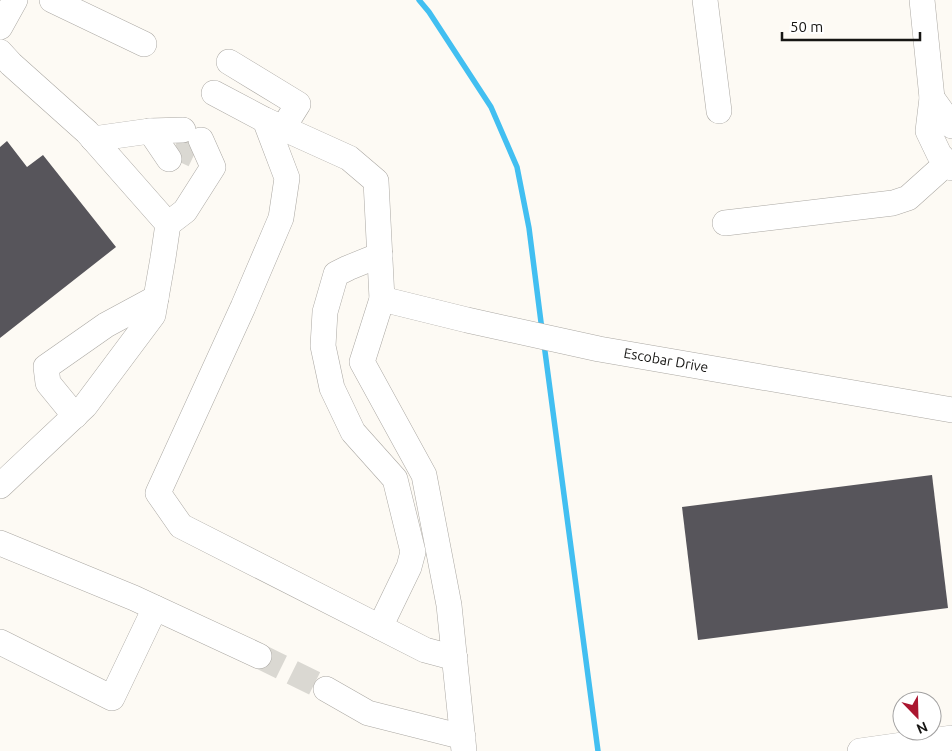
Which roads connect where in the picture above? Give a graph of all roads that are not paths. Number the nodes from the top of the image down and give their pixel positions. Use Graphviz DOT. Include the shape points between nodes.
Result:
graph roads {
  1 [pos="15,0"];
  2 [pos="52,0"];
  3 [pos="705,0"];
  4 [pos="922,0"];
  5 [pos="0,27"];
  6 [pos="144,44"];
  7 [pos="0,52"];
  8 [pos="229,62"];
  9 [pos="214,93"];
  10 [pos="932,98"];
  11 [pos="719,111"];
  12 [pos="274,124"];
  13 [pos="952,126"];
  14 [pos="93,139"];
  15 [pos="950,165"];
  16 [pos="725,223"];
  17 [pos="168,224"];
  18 [pos="380,255"];
  19 [pos="156,298"];
  20 [pos="382,299"];
  21 [pos="952,410"];
  22 [pos="75,416"];
  23 [pos="0,486"];
  24 [pos="0,543"];
  25 [pos="155,608"];
  26 [pos="380,627"];
  27 [pos="0,642"];
  28 [pos="259,656"];
  29 [pos="455,658"];
  30 [pos="326,689"];
  31 [pos="952,738"];
  32 [pos="463,744"];
  33 [pos="860,751"];
  1 -- 5 [label="street"];
  2 -- 6 [label="street"];
  3 -- 11 [label="street"];
  4 -- 10 [label="street"];
  7 -- 14 [label="street"];
  8 -- 12 [label="street" via="298,104"];
  9 -- 12 [label="street"];
  10 -- 13 [label="street"];
  10 -- 15 [label="street" via="928,131 939,154"];
  12 -- 18 [label="street" via="349,158 376,180"];
  12 -- 26 [label="street" via="287,178 281,218 158,493 182,526"];
  14 -- 17 [label="street"];
  14 -- 17 [label="street" via="150,130 189,152 186,211"];
  15 -- 16 [label="street" via="908,198 893,203"];
  17 -- 19 [label="street"];
  18 -- 20 [label="street"];
  18 -- 26 [label="street" via="336,274 325,312 323,346 332,388 353,432 395,479 413,552 409,568"];
  19 -- 22 [label="street" via="153,315"];
  19 -- 22 [label="street" via="106,325 46,367 48,382"];
  20 -- 21 [label="street, Escobar Drive" via="600,349"];
  20 -- 29 [label="street" via="362,362 424,475 449,605"];
  22 -- 23 [label="street"];
  24 -- 25 [label="street"];
  25 -- 27 [label="street" via="112,698"];
  25 -- 28 [label="street"];
  26 -- 29 [label="street" via="425,650"];
  29 -- 32 [label="street"];
  30 -- 32 [label="street" via="368,713"];
  31 -- 33 [label="street"];
}
